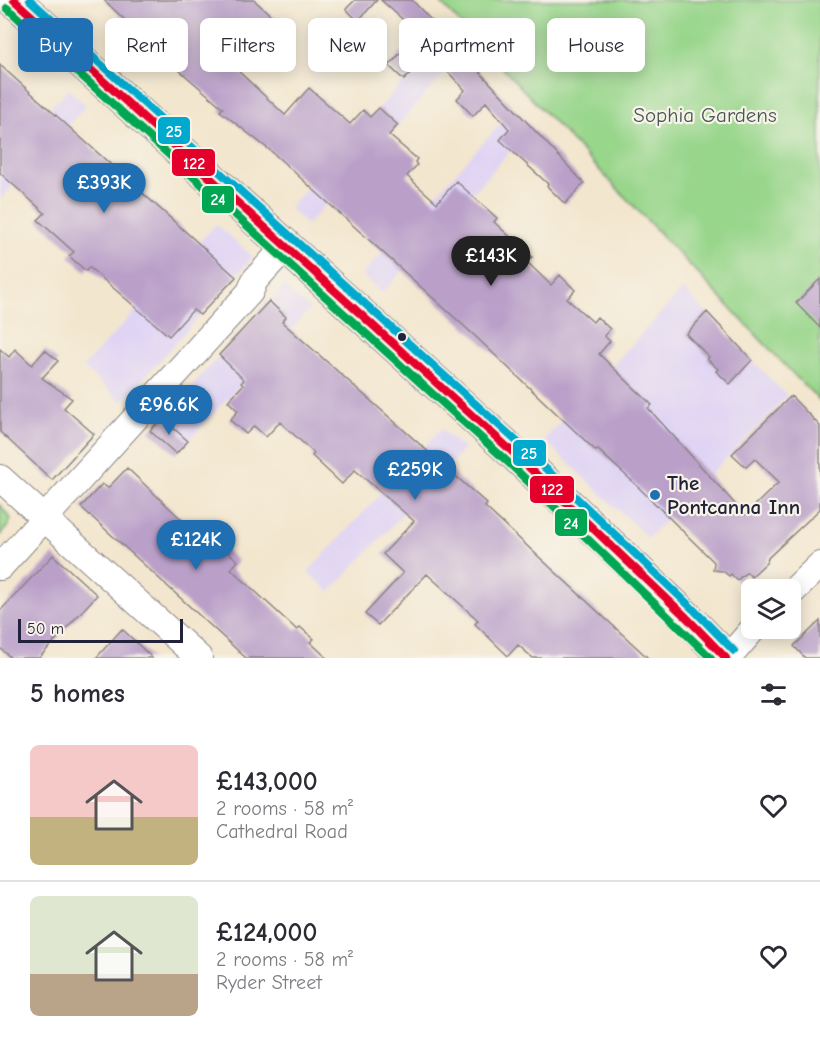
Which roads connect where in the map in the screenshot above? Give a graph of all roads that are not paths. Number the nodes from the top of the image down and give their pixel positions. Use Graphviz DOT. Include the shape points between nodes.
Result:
graph roads {
  1 [pos="14,0"];
  2 [pos="286,246"];
  3 [pos="0,478"];
  4 [pos="45,519"];
  5 [pos="820,566"];
  6 [pos="0,567"];
  7 [pos="801,584"];
  8 [pos="744,639"];
  9 [pos="199,658"];
  10 [pos="727,658"];
  1 -- 2 [label="main road"];
  2 -- 4 [label="street" via="255,280 250,292"];
  2 -- 10 [label="main road" via="517,456"];
  3 -- 4 [label="street"];
  4 -- 6 [label="street"];
  4 -- 9 [label="street"];
  5 -- 7 [label="street"];
  8 -- 10 [label="street"];
}
